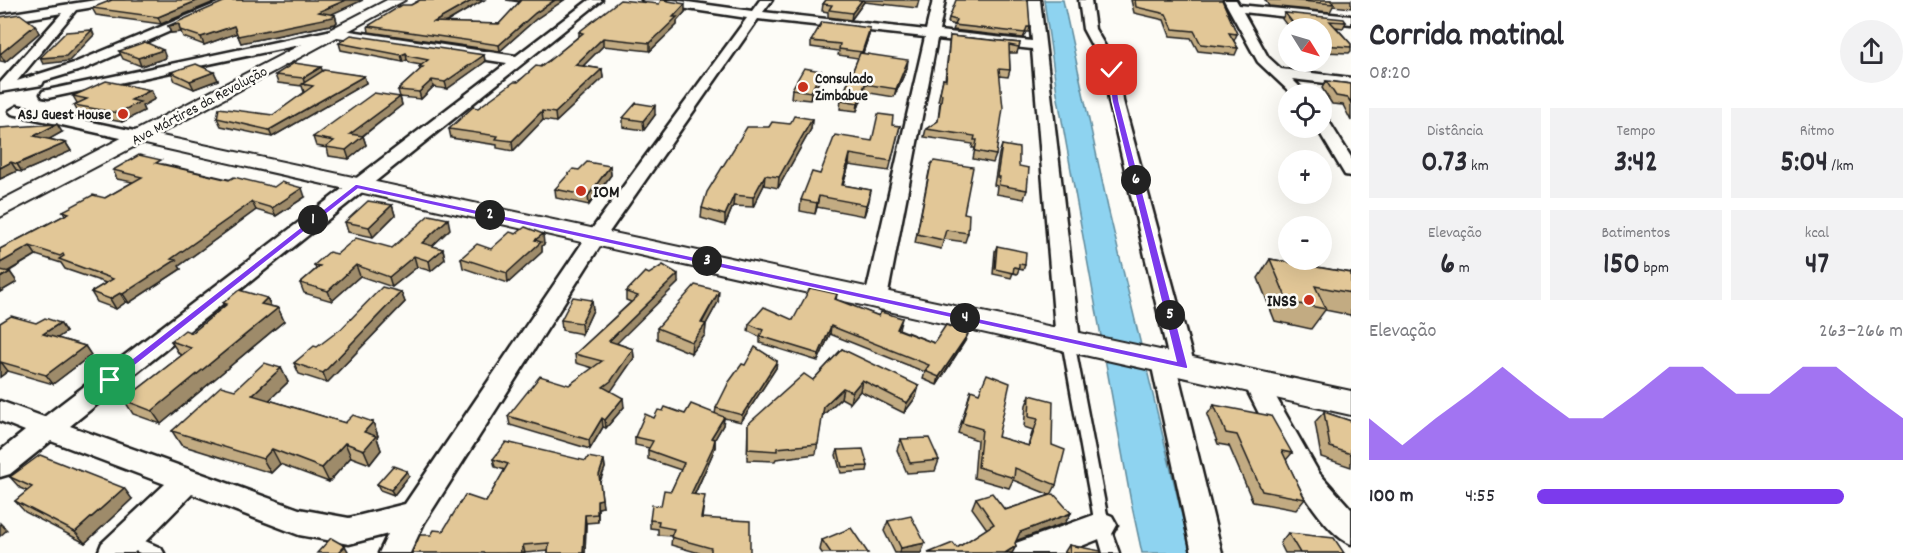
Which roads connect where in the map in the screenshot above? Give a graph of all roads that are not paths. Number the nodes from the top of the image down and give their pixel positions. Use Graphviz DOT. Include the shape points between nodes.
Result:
graph roads {
  1 [pos="118,0"];
  2 [pos="235,0"];
  3 [pos="398,0"];
  4 [pos="596,0"];
  5 [pos="648,0"];
  6 [pos="766,0"];
  7 [pos="939,0"];
  8 [pos="1034,0"];
  9 [pos="1085,0"];
  10 [pos="1213,0"];
  11 [pos="21,3"];
  12 [pos="1232,3"];
  13 [pos="72,8"];
  14 [pos="0,9"];
  15 [pos="754,15"];
  16 [pos="0,19"];
  17 [pos="1351,20"];
  18 [pos="337,33"];
  19 [pos="932,33"];
  20 [pos="1039,46"];
  21 [pos="516,60"];
  22 [pos="79,66"];
  23 [pos="1274,72"];
  24 [pos="23,82"];
  25 [pos="1351,82"];
  26 [pos="1288,84"];
  27 [pos="2,87"];
  28 [pos="50,90"];
  29 [pos="17,111"];
  30 [pos="0,118"];
  31 [pos="139,137"];
  32 [pos="1331,138"];
  33 [pos="1351,171"];
  34 [pos="356,186"];
  35 [pos="0,210"];
  36 [pos="596,237"];
  37 [pos="876,298"];
  38 [pos="1075,343"];
  39 [pos="1165,363"];
  40 [pos="1255,382"];
  41 [pos="1351,404"];
  42 [pos="0,411"];
  43 [pos="49,428"];
  44 [pos="0,466"];
  45 [pos="186,482"];
  46 [pos="414,514"];
  47 [pos="1102,525"];
  48 [pos="1351,531"];
  49 [pos="120,546"];
  50 [pos="156,553"];
  51 [pos="394,553"];
  52 [pos="1027,553"];
  53 [pos="1111,553"];
  54 [pos="1207,553"];
  1 -- 13 [label="street"];
  2 -- 22 [label="street"];
  3 -- 18 [label="street, Ava Mártires da Revolução"];
  4 -- 21 [label="street"];
  5 -- 15 [label="street"];
  6 -- 15 [label="street"];
  7 -- 19 [label="street"];
  8 -- 20 [label="street"];
  9 -- 39 [label="street" via="1089,29 1112,70"];
  10 -- 12 [label="street"];
  11 -- 14 [label="street"];
  12 -- 17 [label="street"];
  12 -- 23 [label="street"];
  13 -- 16 [label="street"];
  13 -- 27 [label="street"];
  15 -- 19 [label="street"];
  15 -- 36 [label="street"];
  18 -- 21 [label="street"];
  18 -- 28 [label="street"];
  18 -- 31 [label="street, Ava Mártires da Revolução"];
  19 -- 20 [label="street"];
  19 -- 37 [label="street"];
  20 -- 38 [label="street"];
  21 -- 34 [label="street"];
  22 -- 24 [label="street"];
  22 -- 28 [label="street"];
  23 -- 25 [label="street"];
  23 -- 26 [label="street"];
  24 -- 27 [label="street"];
  24 -- 28 [label="street" via="41,82"];
  28 -- 29 [label="street"];
  29 -- 30 [label="street"];
  29 -- 31 [label="street"];
  31 -- 34 [label="street"];
  31 -- 35 [label="street, Ava Mártires da Revolução"];
  32 -- 33 [label="street"];
  34 -- 36 [label="street"];
  34 -- 43 [label="street"];
  36 -- 37 [label="street"];
  36 -- 46 [label="street"];
  37 -- 38 [label="street"];
  38 -- 39 [label="street"];
  38 -- 47 [label="lane"];
  39 -- 40 [label="street"];
  39 -- 54 [label="street"];
  40 -- 41 [label="street"];
  40 -- 48 [label="street" via="1310,481"];
  42 -- 43 [label="street"];
  43 -- 44 [label="street"];
  43 -- 45 [label="street"];
  45 -- 46 [label="street" via="298,522 349,531"];
  45 -- 49 [label="street"];
  46 -- 51 [label="street"];
  47 -- 52 [label="street"];
  47 -- 53 [label="lane"];
  49 -- 50 [label="lane"];
}
